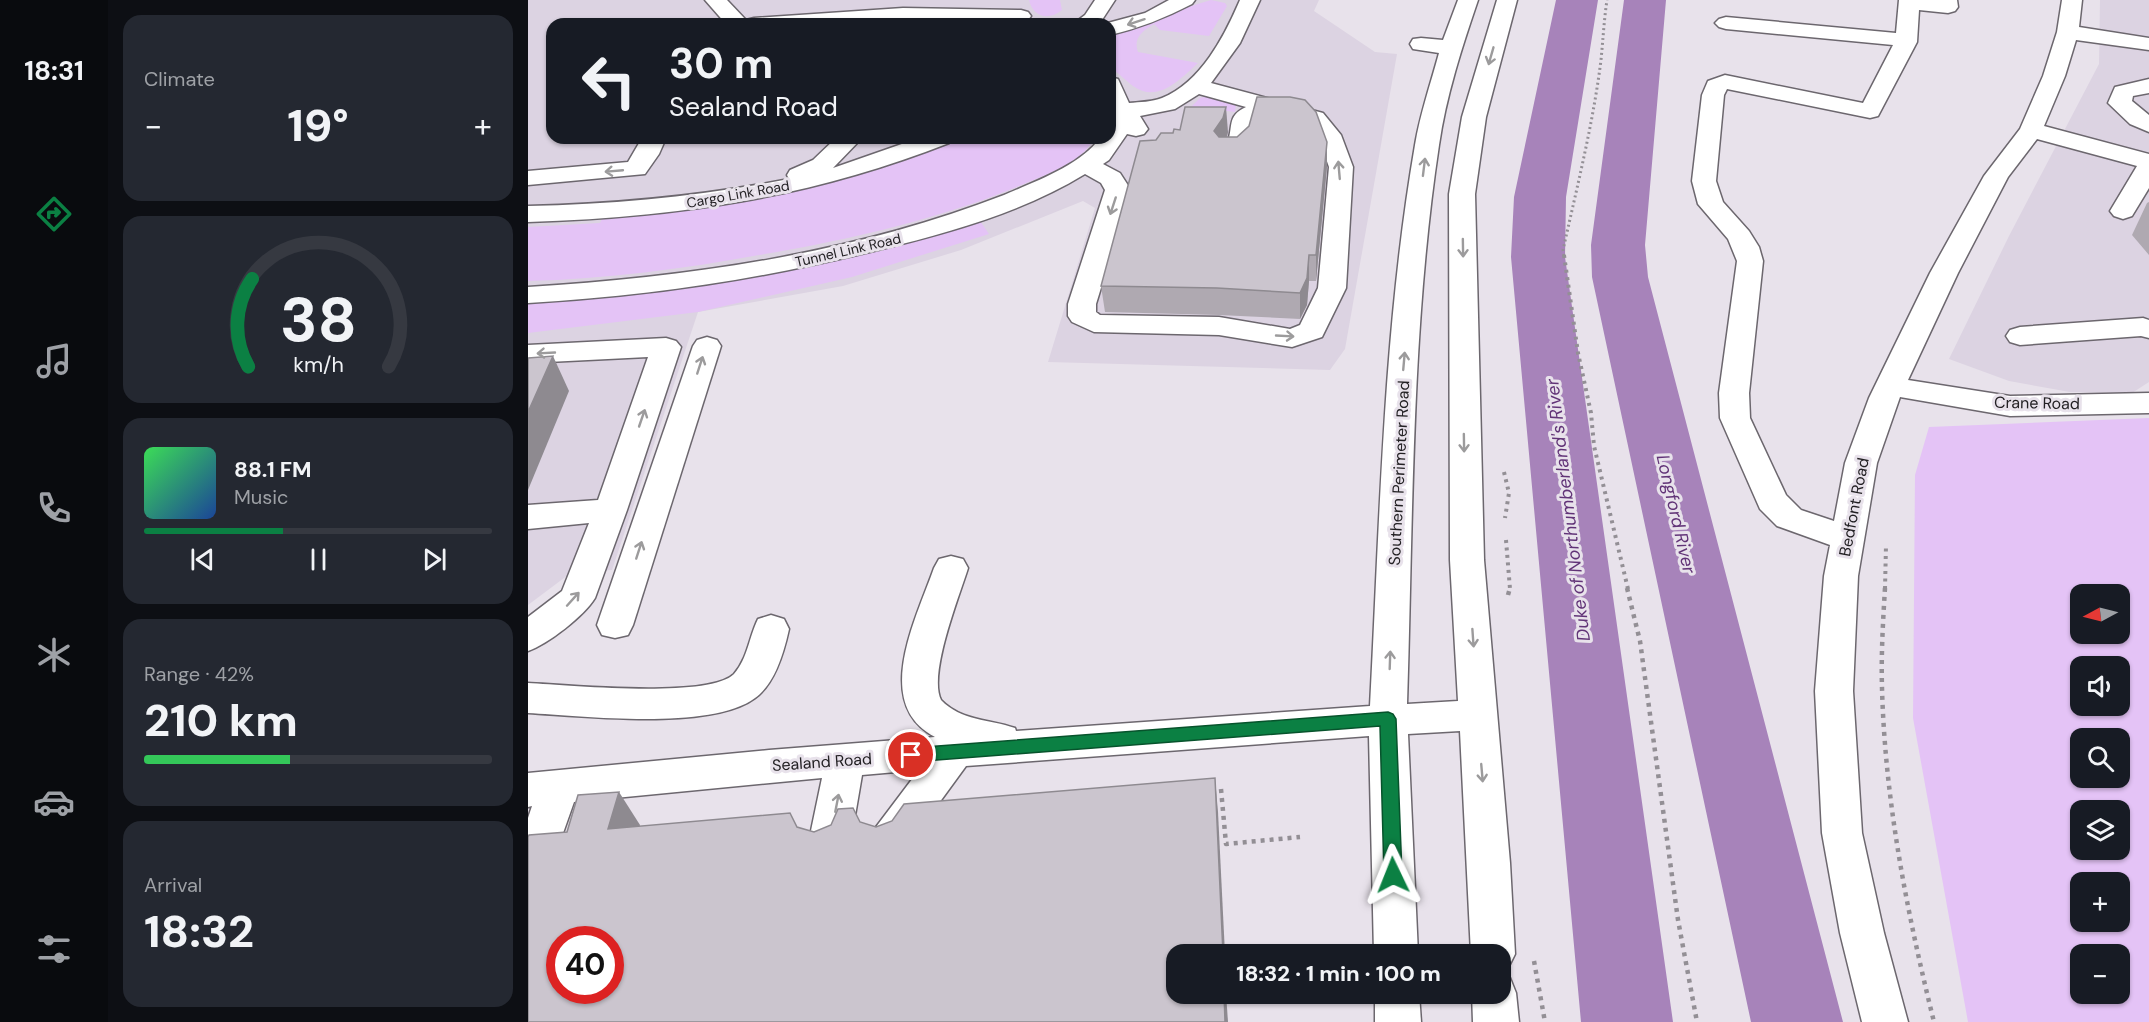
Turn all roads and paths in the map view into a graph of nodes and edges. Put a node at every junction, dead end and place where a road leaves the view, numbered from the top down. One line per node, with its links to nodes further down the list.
1 (715, 0): 16 (street)
2 (817, 0): 17 (street)
3 (1105, 0): 18 (street)
4 (1122, 0): 19 (street)
5 (1185, 0): 14 (street)
6 (1206, 0): 14 (street)
7 (1250, 0): 27 (street)
8 (1468, 0): 26 (street, Southern Perimeter Road)
9 (1507, 0): 66 (street, one-way to 66)
10 (1607, 0): 83 (path)
11 (1947, 0): 13 (street)
12 (2072, 0): 22 (street, Bedfont Road)
13 (1909, 1): 23 (street)
14 (1162, 12): 20 (street, one-way to 20)
15 (1021, 13): 17 (street)
16 (732, 18)
17 (829, 18)
18 (1098, 18)
19 (1102, 18)
20 (1116, 20)
21 (1726, 23): 23 (street)
22 (2068, 32): 25 (street); 33 (street, Bedfont Road)
23 (1906, 40): 60 (street)
24 (1421, 44): 26 (street)
25 (2149, 44)
26 (1450, 48): 67 (street, Southern Perimeter Road, one-way to 26)
27 (1195, 86): 30 (street); 31 (street)
28 (2149, 86): 32 (street)
29 (1116, 92): 30 (street)
30 (1126, 111): 34 (street, Tunnel Link Road); 40 (street)
31 (1258, 111): 41 (street); 43 (street, one-way to 31)
32 (2149, 125)
33 (2031, 130): 42 (street); 55 (street, Bedfont Road)
34 (1116, 139)
35 (651, 144): 46 (street, one-way to 46)
36 (844, 144): 47 (street)
37 (894, 144): 45 (street)
38 (925, 144): 45 (street, Cargo Link Road)
39 (1113, 144): 43 (street, Tunnel Link Road)
40 (1146, 150)
41 (1230, 155)
42 (2149, 162)
43 (1086, 165): 50 (street, Tunnel Link Road)
44 (2149, 167): 48 (street)
45 (825, 177): 47 (street, Cargo Link Road)
46 (528, 178)
47 (755, 192): 49 (street, Cargo Link Road)
48 (2123, 211)
49 (528, 214)
50 (528, 295)
51 (2149, 329): 52 (street)
52 (2020, 336)
53 (706, 346): 62 (street, one-way to 53)
54 (528, 354): 57 (street, one-way to 54)
55 (1891, 386): 56 (street, Crane Road); 60 (street, Bedfont Road)
56 (2149, 403)
57 (610, 510): 58 (street); 64 (street, one-way to 57)
58 (528, 517)
59 (1886, 533): 85 (path)
60 (1847, 538): 84 (street, Bedfont Road)
61 (951, 568): 68 (street)
62 (615, 626)
63 (771, 629): 65 (street)
64 (528, 637)
65 (528, 698)
66 (1476, 715): 67 (street, Sealand Road); 78 (street, one-way to 78)
67 (1388, 719): 68 (street, Sealand Road); 77 (street, Southern Perimeter Road)
68 (1034, 745): 69 (street, Sealand Road)
69 (955, 752): 70 (street, Sealand Road); 74 (street)
70 (845, 760): 71 (street, Sealand Road); 75 (street, one-way to 70)
71 (543, 788): 76 (street)
72 (1221, 789): 73 (path)
73 (1300, 837)
74 (889, 840)
75 (829, 845)
76 (530, 871)
77 (1396, 944)
78 (1493, 944)
79 (1397, 1004): 81 (street)
80 (1495, 1004): 82 (street)
81 (1398, 1022)
82 (1496, 1022)
83 (1697, 1022)
84 (1885, 1022)
85 (1934, 1022)

